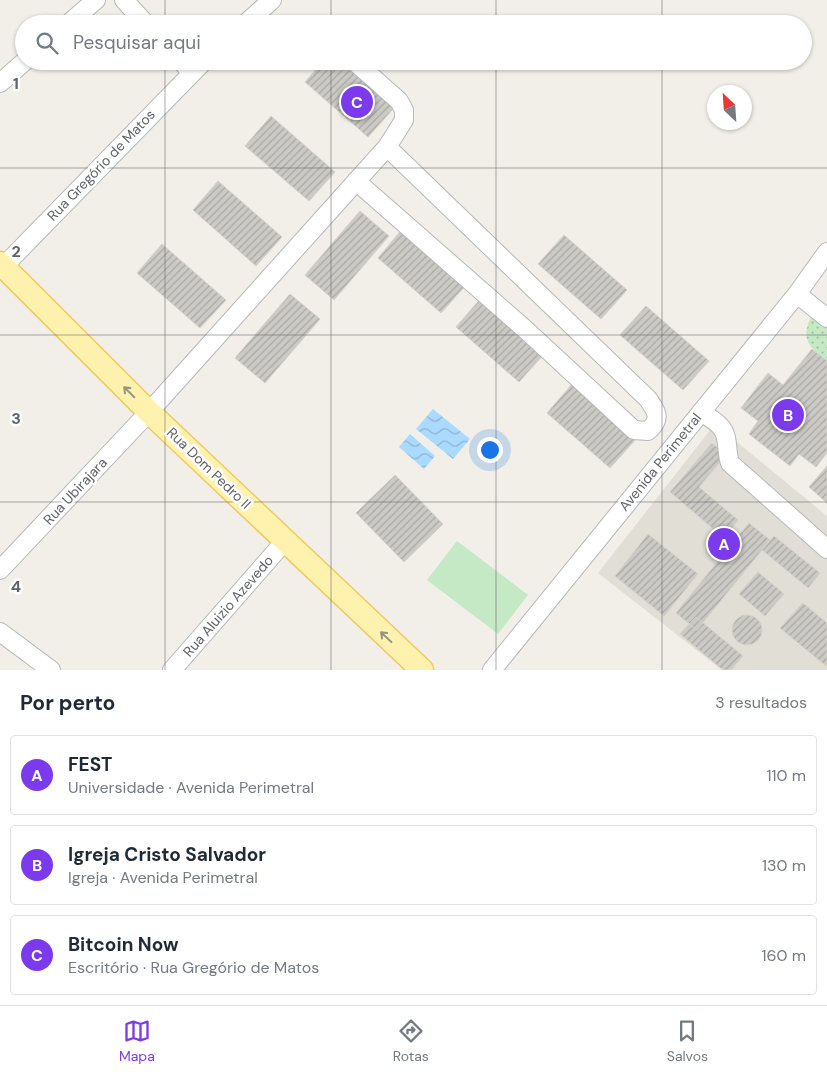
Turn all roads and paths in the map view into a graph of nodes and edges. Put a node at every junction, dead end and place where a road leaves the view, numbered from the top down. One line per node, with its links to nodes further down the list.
1 (96, 0): 4 (street)
2 (124, 0): 5 (street)
3 (272, 0): 6 (street)
4 (78, 15)
5 (138, 15)
6 (256, 15)
7 (15, 70): 10 (street)
8 (187, 70): 14 (street, Rua Gregório de Matos)
9 (364, 70): 11 (street, Rua Ubirajara)
10 (0, 83)
11 (387, 147): 12 (street, Rua Ubirajara); 12 (street)
12 (356, 181): 17 (street, Rua Ubirajara)
13 (827, 252): 15 (street, Avenida Perimetral)
14 (1, 266): 17 (main road, Rua Dom Pedro II, one-way to 14)
15 (797, 294): 16 (street); 18 (street, Avenida Perimetral)
16 (827, 318)
17 (149, 412): 19 (main road, Rua Dom Pedro II); 21 (street, Rua Ubirajara)
18 (701, 412): 20 (street); 26 (street, Avenida Perimetral)
19 (285, 542): 24 (street, Rua Aluizio Azevedo); 25 (main road, Rua Dom Pedro II, one-way to 19)
20 (827, 548)
21 (0, 570)
22 (0, 632): 23 (street)
23 (52, 670)
24 (172, 670)
25 (422, 670)
26 (492, 670)

